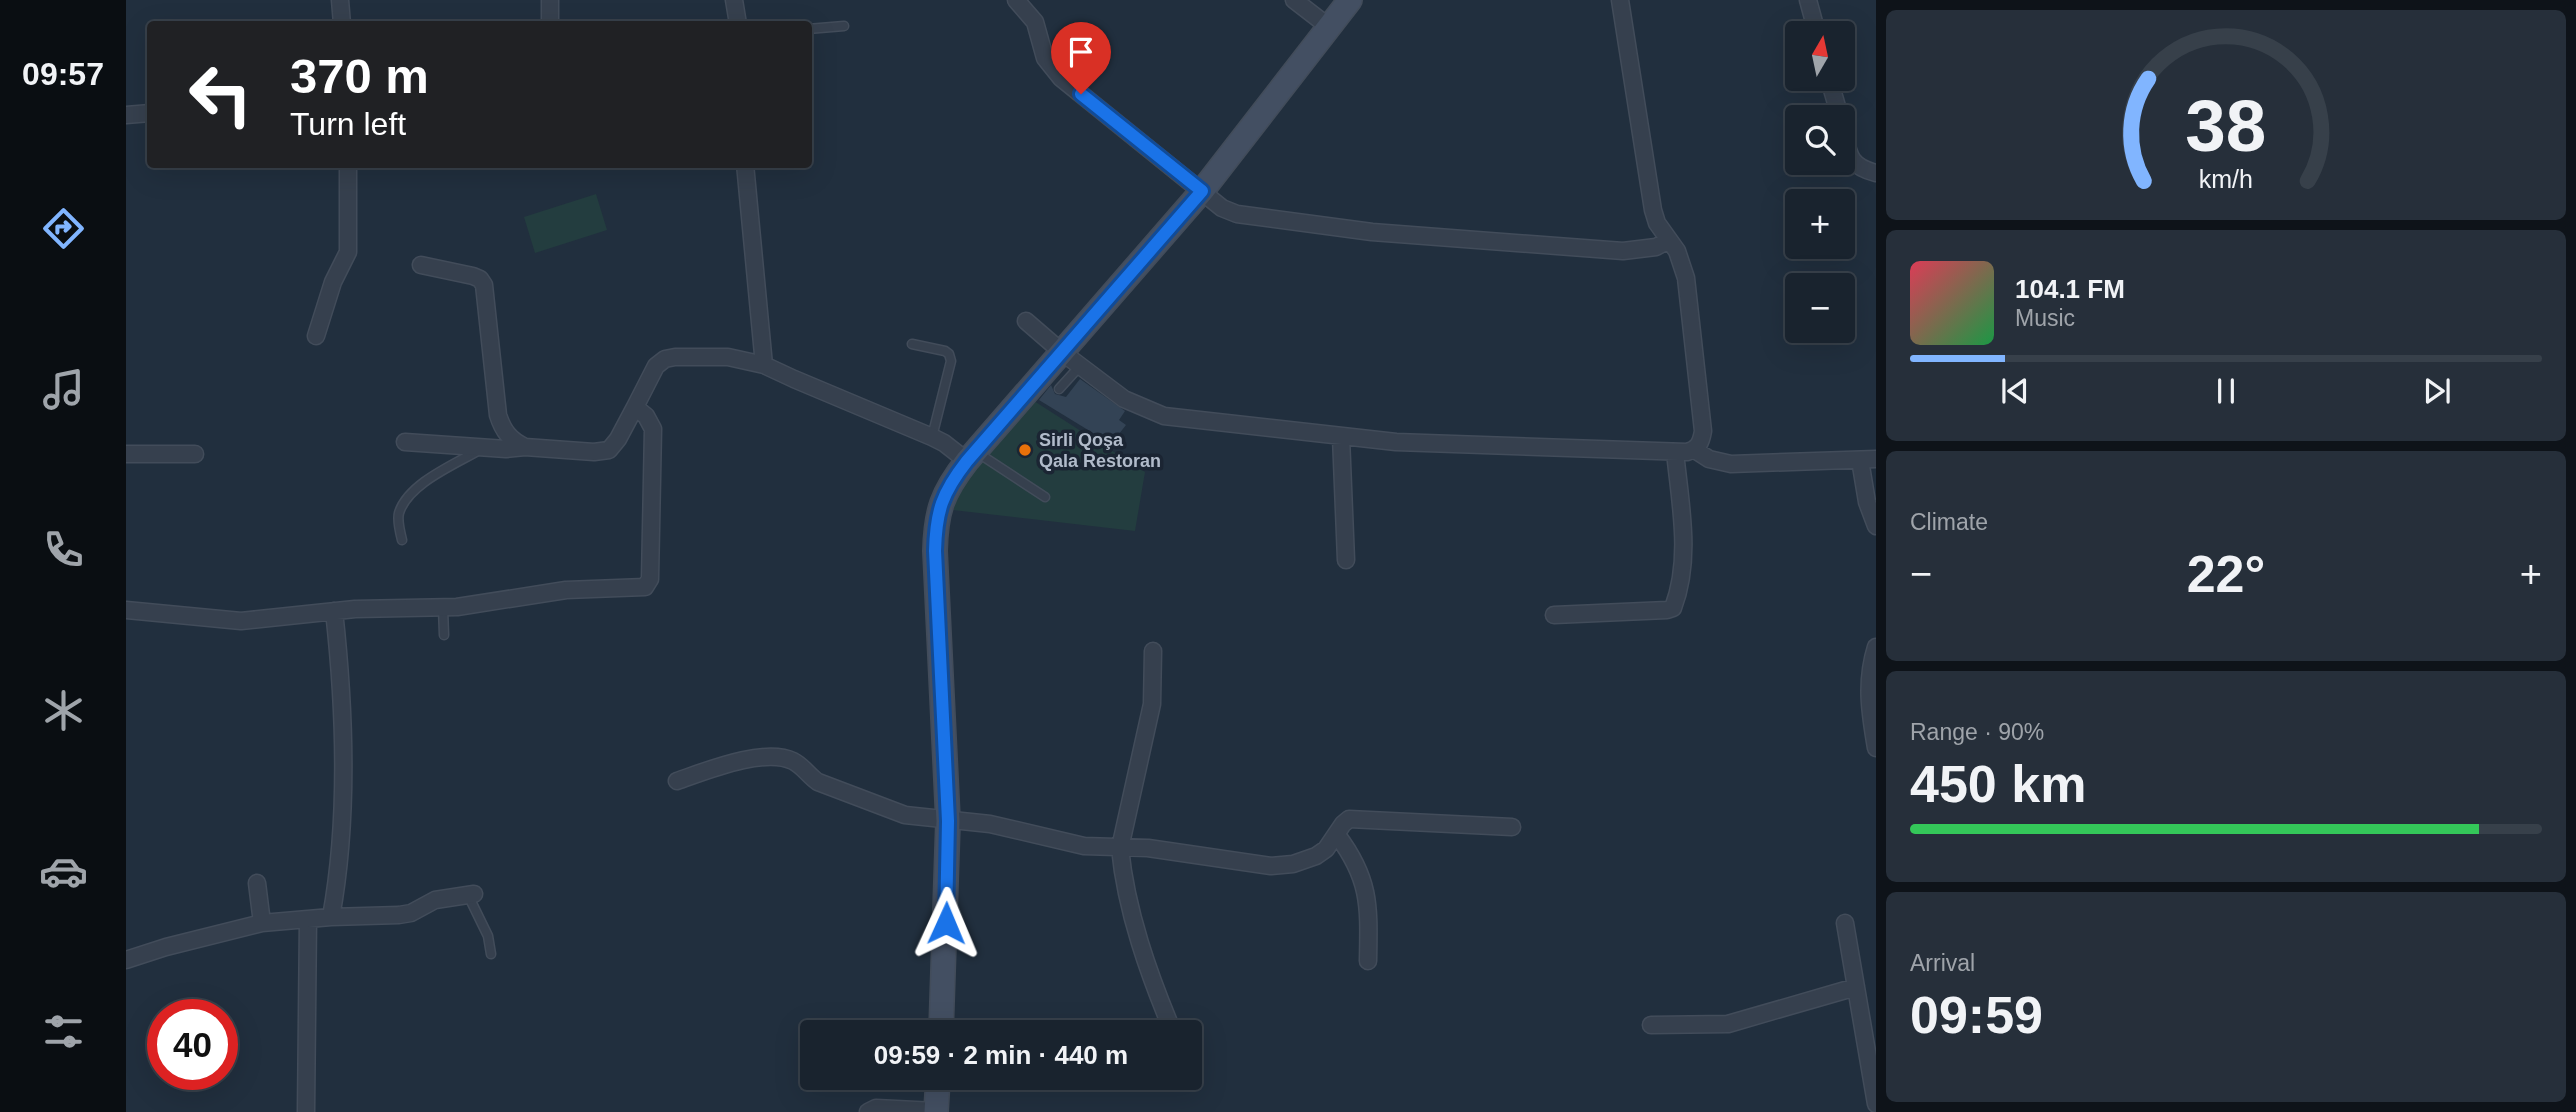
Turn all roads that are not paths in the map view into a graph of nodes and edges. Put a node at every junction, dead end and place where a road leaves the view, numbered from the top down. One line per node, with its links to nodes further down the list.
1 (340, 0): 9 (street)
2 (550, 0): 10 (street)
3 (734, 0): 11 (street)
4 (1016, 0): 22 (street)
5 (1294, 0): 14 (street)
6 (1350, 0): 14 (street)
7 (1620, 0): 23 (street)
8 (1808, 0): 12 (street)
9 (342, 21)
10 (550, 21)
11 (738, 21)
12 (1814, 21)
13 (845, 26): 15 (lane)
14 (1329, 27): 22 (street)
15 (812, 29)
16 (147, 113): 17 (street)
17 (126, 115)
18 (1855, 164): 21 (street)
19 (348, 168): 26 (street)
20 (745, 168): 29 (street)
21 (1876, 173)
22 (1202, 191): 23 (street); 28 (street)
23 (1669, 240): 37 (street)
24 (421, 265): 35 (street)
25 (1026, 321): 28 (street)
26 (316, 336)
27 (912, 344): 32 (lane)
28 (1071, 359): 30 (lane); 33 (street); 41 (street)
29 (764, 365): 31 (street); 32 (street)
30 (1059, 389)
31 (635, 407): 35 (street); 47 (street)
32 (932, 437): 41 (street)
33 (1341, 437): 38 (street); 46 (street)
34 (405, 442): 36 (street)
35 (525, 447): 36 (street)
36 (484, 448): 45 (lane)
37 (1696, 450): 38 (street); 42 (street)
38 (1675, 452): 50 (street)
39 (126, 454): 40 (street)
40 (195, 454)
41 (971, 456): 43 (lane); 56 (street)
42 (1868, 459): 44 (street)
43 (1045, 497)
44 (1875, 522)
45 (401, 540)
46 (1346, 560)
47 (443, 608): 49 (street); 51 (lane)
48 (126, 610): 49 (street)
49 (334, 611): 62 (street)
50 (1554, 615)
51 (444, 635)
52 (1876, 647): 54 (street)
53 (1153, 651): 59 (street)
54 (1876, 748)
55 (677, 781): 56 (street)
56 (948, 821): 59 (street); 70 (street)
57 (1512, 827): 58 (street)
58 (1336, 835): 59 (street); 68 (street)
59 (1121, 848): 71 (street)
60 (257, 883): 64 (street)
61 (470, 895): 62 (street); 66 (lane)
62 (331, 917): 63 (street)
63 (308, 919): 64 (street); 75 (street)
64 (262, 923): 67 (street)
65 (1845, 923): 69 (street)
66 (491, 954)
67 (126, 960)
68 (1368, 961)
69 (1856, 987): 72 (street); 74 (street)
70 (941, 1020)
71 (1168, 1020)
72 (1651, 1025)
73 (937, 1090): 77 (street)
74 (1876, 1104)
75 (306, 1112)
76 (868, 1112): 77 (street)
77 (936, 1112)

